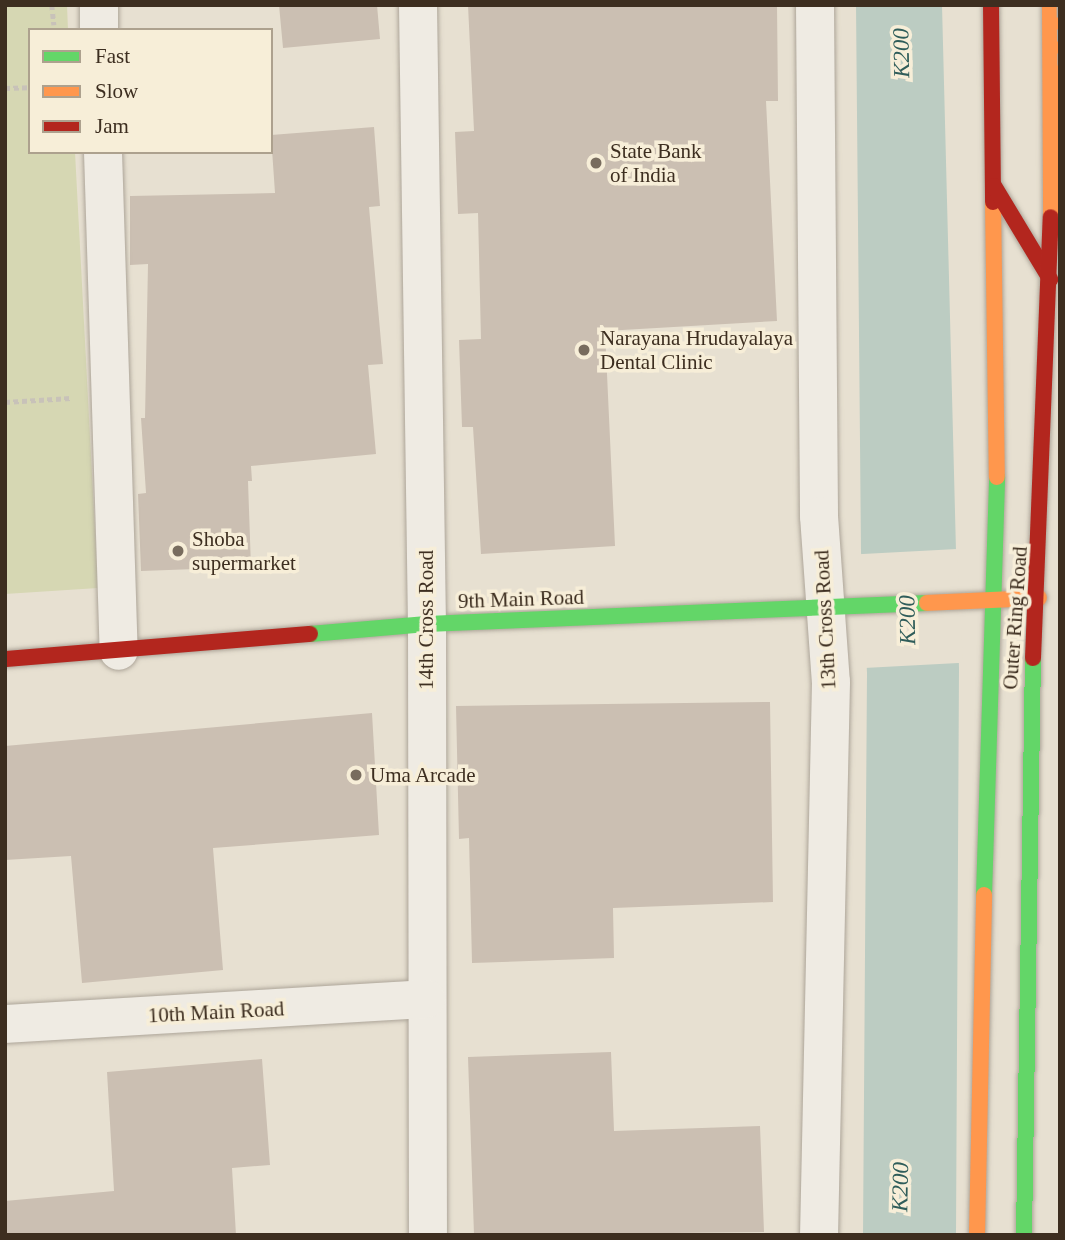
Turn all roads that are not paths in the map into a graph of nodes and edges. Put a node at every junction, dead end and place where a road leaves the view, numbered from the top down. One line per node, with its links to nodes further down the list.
1 (99, 5): 6 (street)
2 (418, 5): 13 (street, 14th Cross Road)
3 (815, 5): 12 (street, 13th Cross Road)
4 (991, 5): 8 (main road)
5 (1050, 5): 9 (main road, Outer Ring Road)
6 (99, 28)
7 (103, 154): 14 (street)
8 (994, 186): 9 (main road); 11 (main road)
9 (1051, 281): 10 (main road, Outer Ring Road)
10 (1039, 598): 11 (main road, 9th Main Road); 21 (main road, Outer Ring Road)
11 (990, 601): 12 (main road, 9th Main Road); 20 (main road)
12 (838, 609): 13 (main road, 9th Main Road); 19 (street, 13th Cross Road)
13 (427, 624): 14 (main road, 9th Main Road); 16 (street, 14th Cross Road)
14 (119, 651): 15 (main road, 9th Main Road)
15 (5, 659)
16 (426, 999): 17 (street, 10th Main Road); 18 (street, 14th Cross Road)
17 (5, 1024)
18 (428, 1235)
19 (819, 1235)
20 (976, 1235)
21 (1024, 1235)

